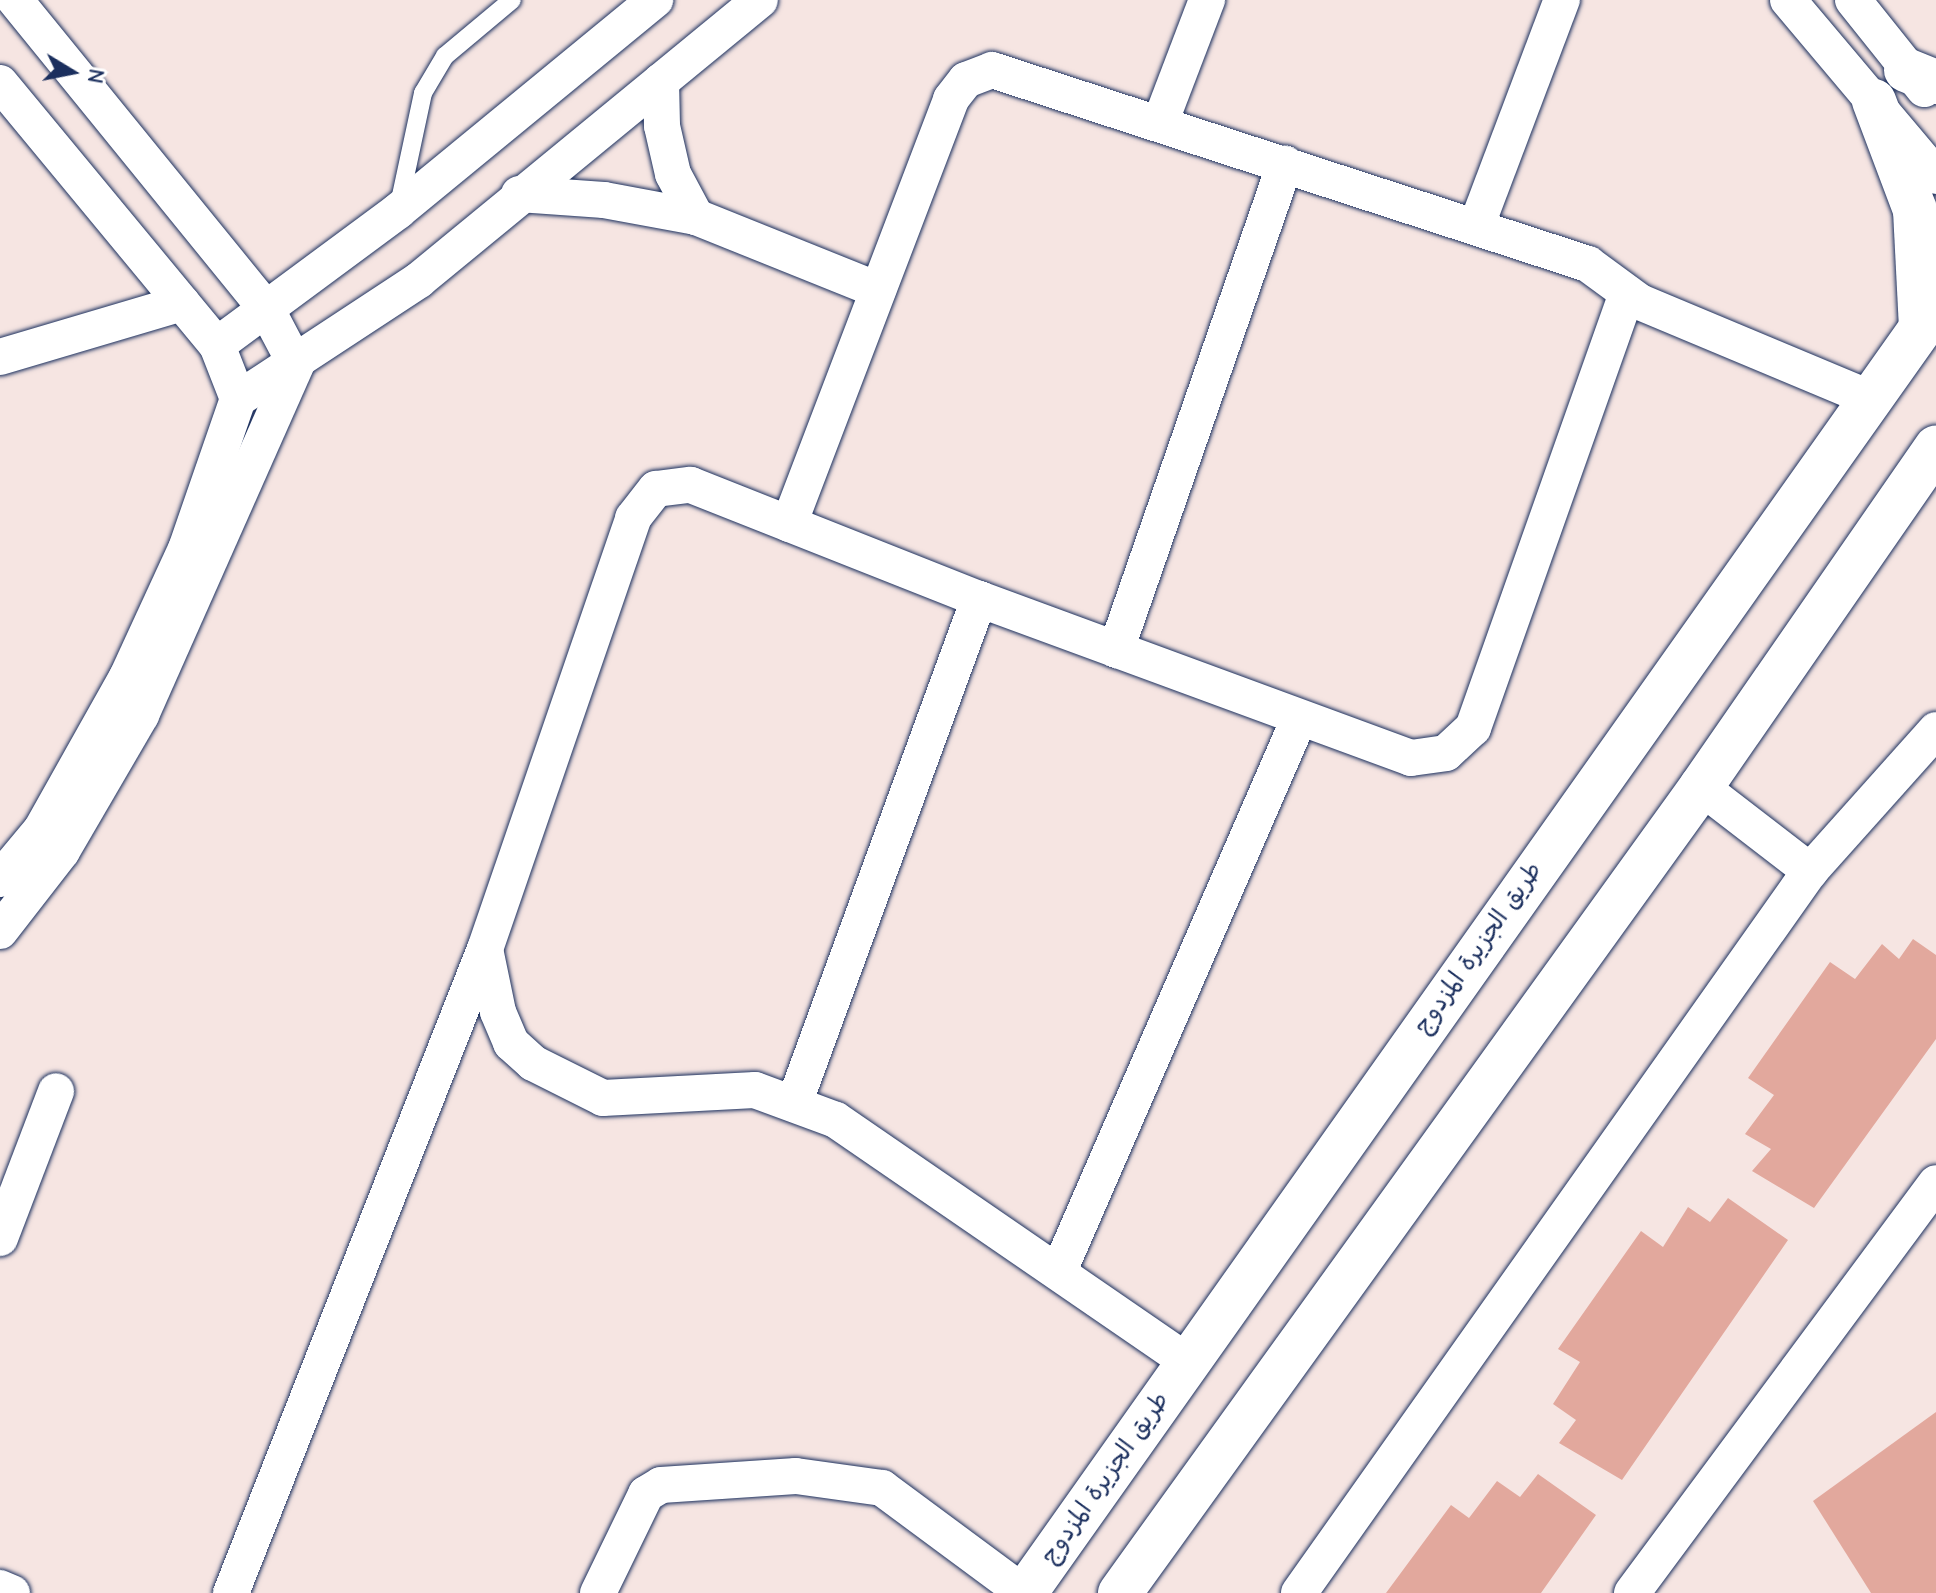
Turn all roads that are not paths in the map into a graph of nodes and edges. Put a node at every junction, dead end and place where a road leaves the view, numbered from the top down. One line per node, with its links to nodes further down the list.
1 (15, 0): 24 (street)
2 (512, 0): 18 (lane)
3 (655, 0): 18 (street)
4 (760, 0): 10 (street)
5 (1207, 0): 14 (street)
6 (1562, 0): 20 (street)
7 (1788, 0): 12 (street)
8 (1853, 0): 9 (street)
9 (1921, 76): 13 (street)
10 (661, 81): 17 (street); 19 (street)
11 (0, 83): 23 (street)
12 (1874, 101): 16 (street); 25 (main road)
13 (1936, 102)
14 (1160, 123): 15 (street); 21 (street)
15 (1285, 164): 20 (street); 34 (street)
16 (1936, 176)
17 (519, 194): 19 (street); 28 (street)
18 (398, 211): 24 (street)
19 (696, 217): 21 (street)
20 (1476, 227): 22 (street)
21 (878, 290): 32 (street)
22 (1627, 293): 29 (street); 35 (street)
23 (182, 303): 26 (street); 27 (street)
24 (267, 310): 26 (street); 28 (street)
25 (1928, 318): 29 (main road, طريق الجزيرة المزدوج)
26 (217, 345): 30 (street)
27 (0, 357)
28 (296, 365): 30 (street); 40 (street)
29 (1870, 398): 47 (main road, طريق الجزيرة المزدوج)
30 (238, 399): 39 (street)
31 (1936, 447): 37 (main road)
32 (789, 524): 33 (street); 41 (street)
33 (979, 599): 34 (street); 43 (street)
34 (1116, 650): 35 (street)
35 (1299, 719): 46 (street)
36 (1936, 730): 38 (street)
37 (1701, 787): 38 (street); 53 (main road)
38 (1810, 871): 54 (street)
39 (0, 879)
40 (0, 931)
41 (485, 949): 43 (street); 50 (street)
42 (56, 1091): 45 (street)
43 (794, 1104): 46 (street)
44 (1936, 1183): 55 (street)
45 (0, 1238)
46 (1059, 1271): 47 (street)
47 (1187, 1361): 52 (main road, طريق الجزيرة المزدوج)
48 (0, 1589): 49 (street)
49 (12, 1593)
50 (231, 1593)
51 (598, 1593): 52 (street)
52 (1025, 1593)
53 (1120, 1593)
54 (1299, 1593)
55 (1632, 1593)

